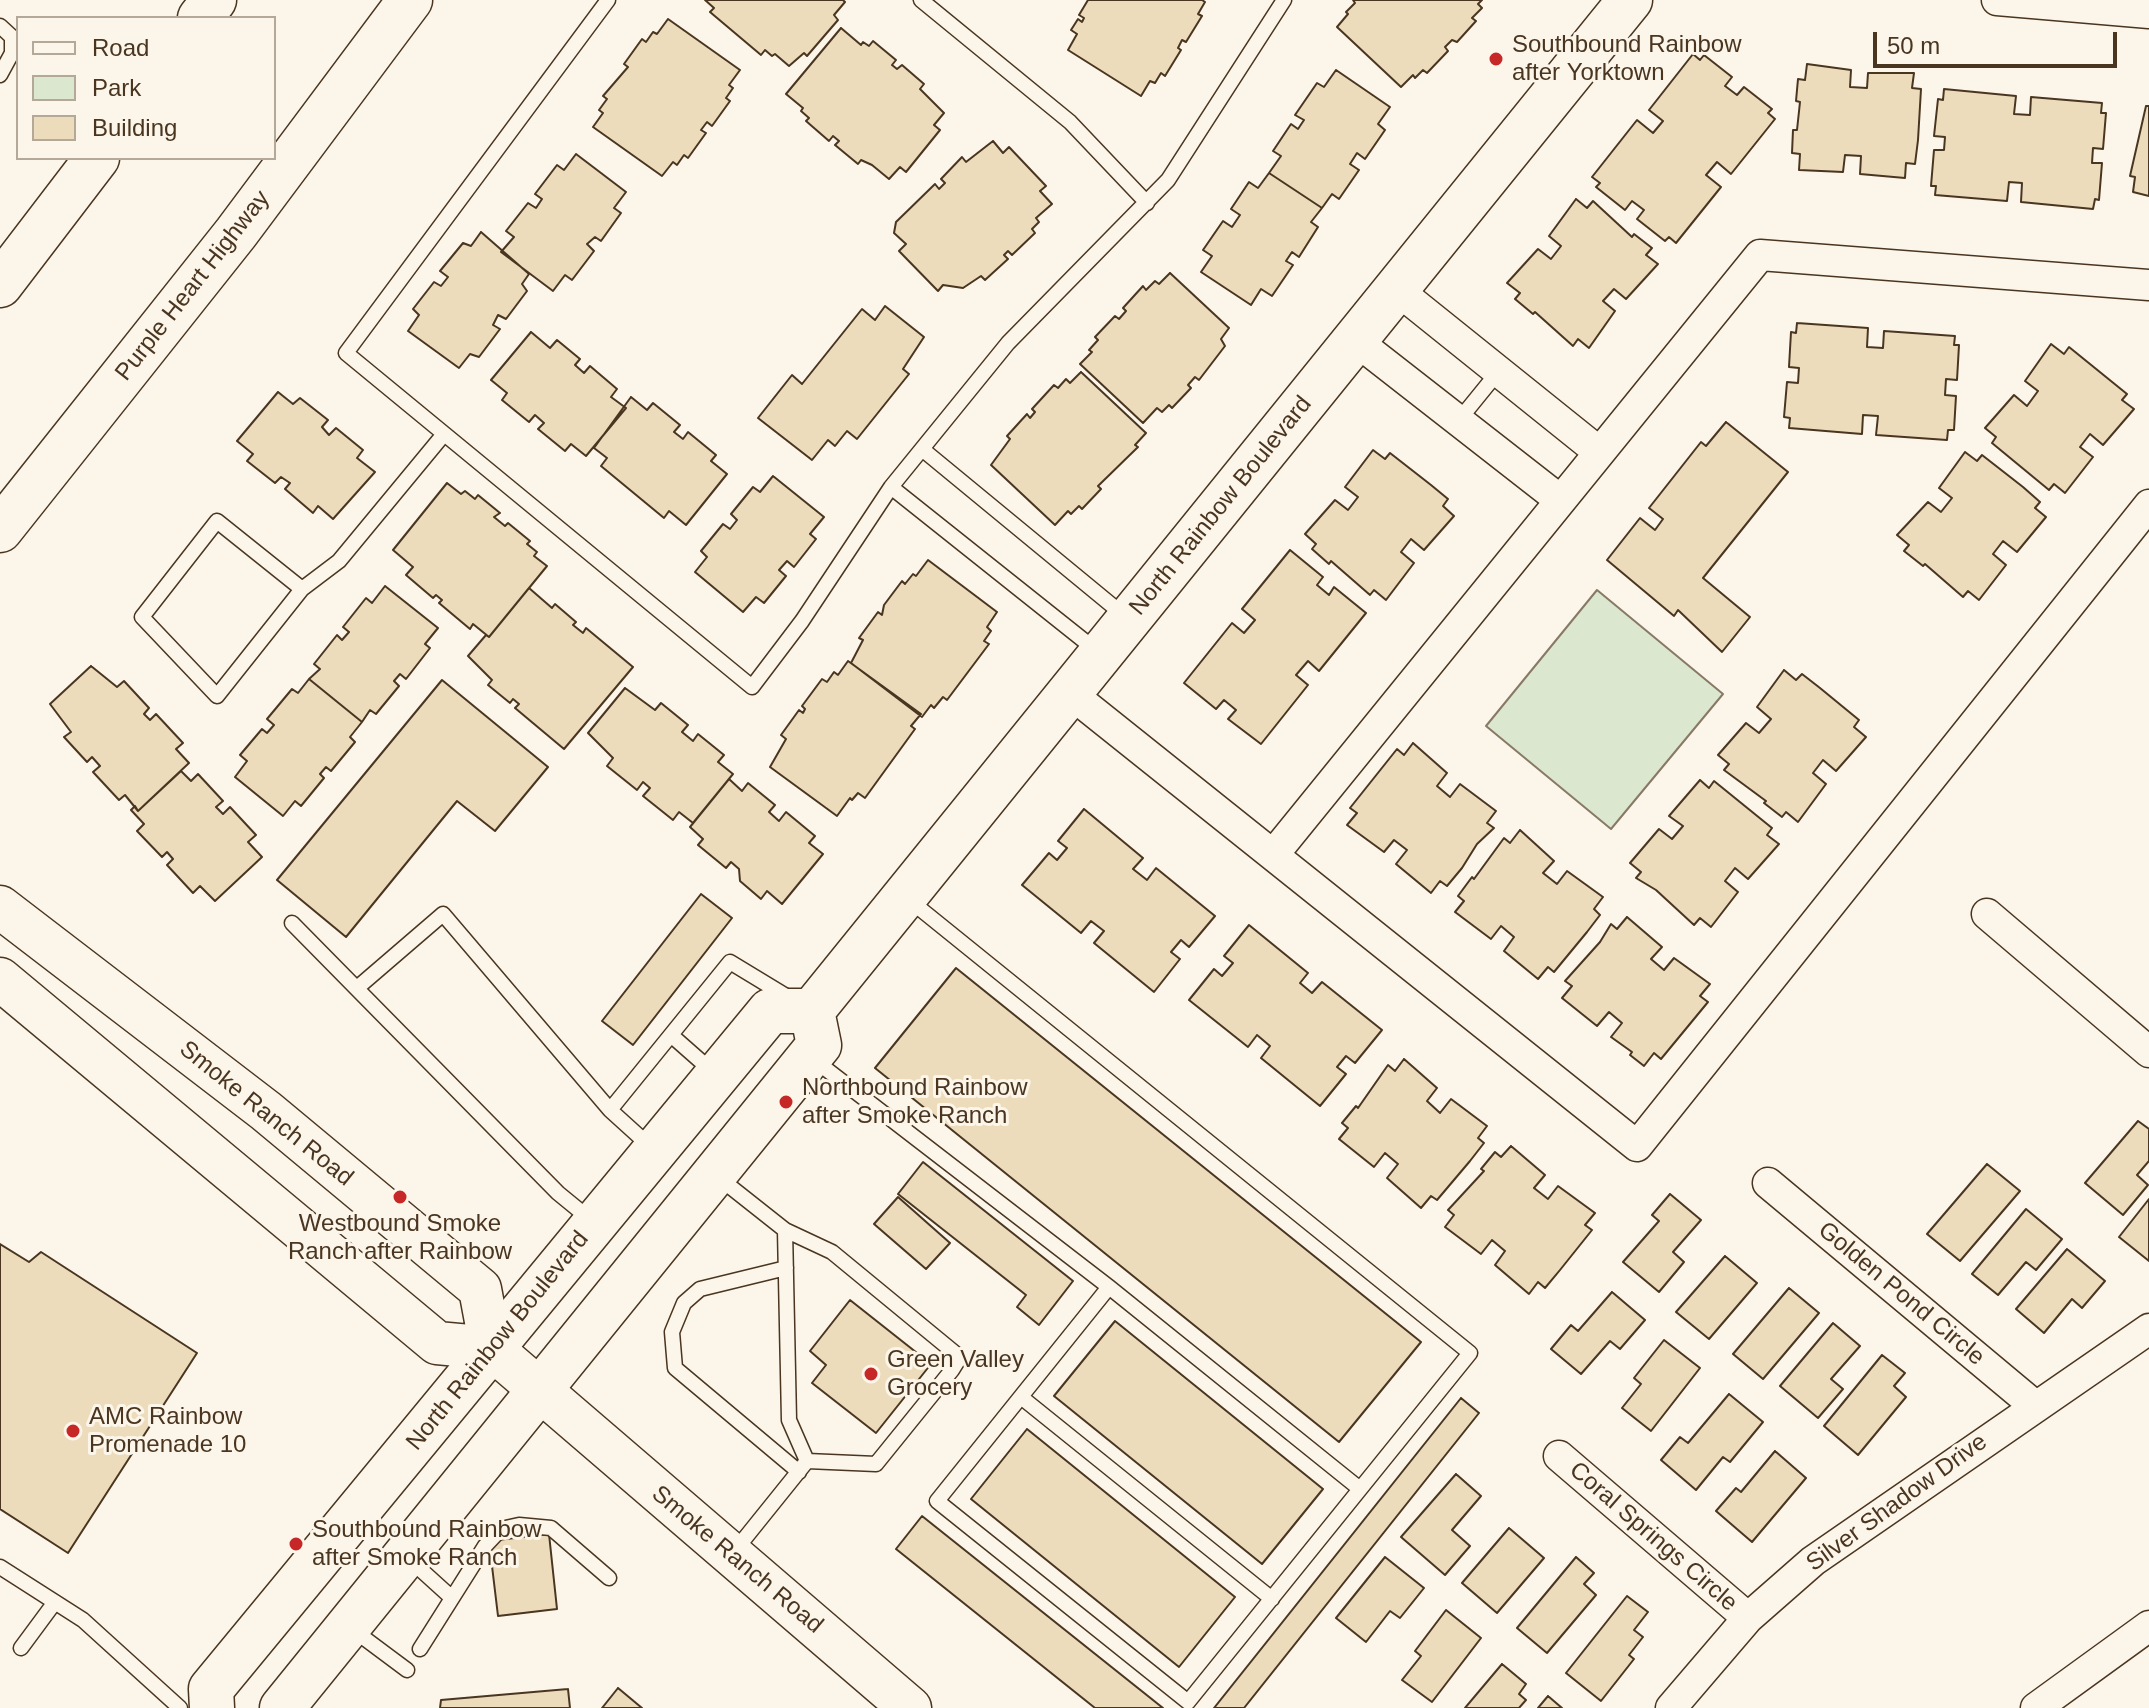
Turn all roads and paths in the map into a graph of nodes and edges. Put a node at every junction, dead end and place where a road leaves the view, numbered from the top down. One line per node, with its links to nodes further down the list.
1 (214, 0): 9 (main road)
2 (410, 0): 26 (main road, Purple Heart Highway)
3 (608, 0): 20 (lane)
4 (921, 0): 13 (lane)
5 (1284, 0): 13 (lane)
6 (1630, 0): 16 (main road, North Rainbow Boulevard)
7 (1997, 0): 8 (street)
8 (2149, 13)
9 (202, 16)
10 (0, 26): 11 (lane)
11 (0, 75)
12 (95, 160): 14 (main road)
13 (1147, 203): 21 (lane)
14 (0, 285)
15 (2149, 285): 22 (street)
16 (1396, 289): 17 (main road, North Rainbow Boulevard); 18 (street)
17 (1355, 340): 19 (street); 28 (main road, North Rainbow Boulevard)
18 (1498, 372): 19 (lane); 22 (street)
19 (1459, 420): 24 (street)
20 (444, 434): 23 (lane); 27 (lane)
21 (922, 449): 23 (lane); 28 (lane)
22 (1599, 452): 24 (street)
23 (891, 487): 29 (lane)
24 (1560, 500): 31 (street)
25 (2149, 505): 31 (street)
26 (0, 530)
27 (302, 589): 27 (lane)
28 (1129, 620): 29 (main road, North Rainbow Boulevard)
29 (1101, 654): 30 (main road, North Rainbow Boulevard)
30 (1070, 693): 31 (street); 32 (main road, North Rainbow Boulevard)
31 (1273, 855)
32 (905, 896): 38 (main road, North Rainbow Boulevard); 58 (lane)
33 (0, 907): 52 (main road, Smoke Ranch Road)
34 (1987, 914): 40 (street)
35 (292, 923): 37 (lane)
36 (0, 979): 52 (main road)
37 (357, 988): 43 (lane); 47 (lane)
38 (812, 1011): 39 (lane); 41 (main road); 42 (main road, North Rainbow Boulevard)
39 (671, 1035): 42 (lane); 43 (lane)
40 (2149, 1052)
41 (809, 1057): 45 (main road); 50 (lane)
42 (717, 1075): 44 (main road, North Rainbow Boulevard)
43 (610, 1110): 44 (lane)
44 (655, 1150): 47 (main road, North Rainbow Boulevard)
45 (714, 1174): 48 (lane); 53 (main road)
46 (1768, 1183): 55 (street, Golden Pond Circle)
47 (595, 1223): 52 (main road, North Rainbow Boulevard)
48 (785, 1230): 49 (lane); 57 (lane)
49 (786, 1268): 57 (lane); 57 (lane)
50 (1109, 1287): 54 (lane); 58 (lane)
51 (2149, 1329): 55 (street, Silver Shadow Drive)
52 (491, 1348): 53 (main road, Smoke Ranch Road); 74 (main road, North Rainbow Boulevard)
53 (541, 1389): 59 (main road); 60 (main road, Smoke Ranch Road)
54 (1021, 1397): 64 (lane); 64 (lane)
55 (2035, 1406): 66 (street, Silver Shadow Drive)
56 (1559, 1456): 66 (street, Coral Springs Circle)
57 (803, 1466): 60 (lane)
58 (1360, 1489): 64 (lane)
59 (406, 1556): 63 (lane); 68 (main road)
60 (731, 1556): 75 (main road, Smoke Ranch Road)
61 (0, 1567): 65 (lane)
62 (609, 1578): 63 (lane)
63 (452, 1598): 70 (lane)
64 (1272, 1599)
65 (55, 1602): 69 (lane); 73 (lane)
66 (1748, 1618): 76 (street, Silver Shadow Drive)
67 (2149, 1626): 77 (street)
68 (348, 1627): 71 (lane); 72 (main road)
69 (21, 1648)
70 (420, 1649)
71 (407, 1670)
72 (294, 1704)
73 (180, 1708)
74 (212, 1708)
75 (910, 1708)
76 (1671, 1708)
77 (2036, 1708)

